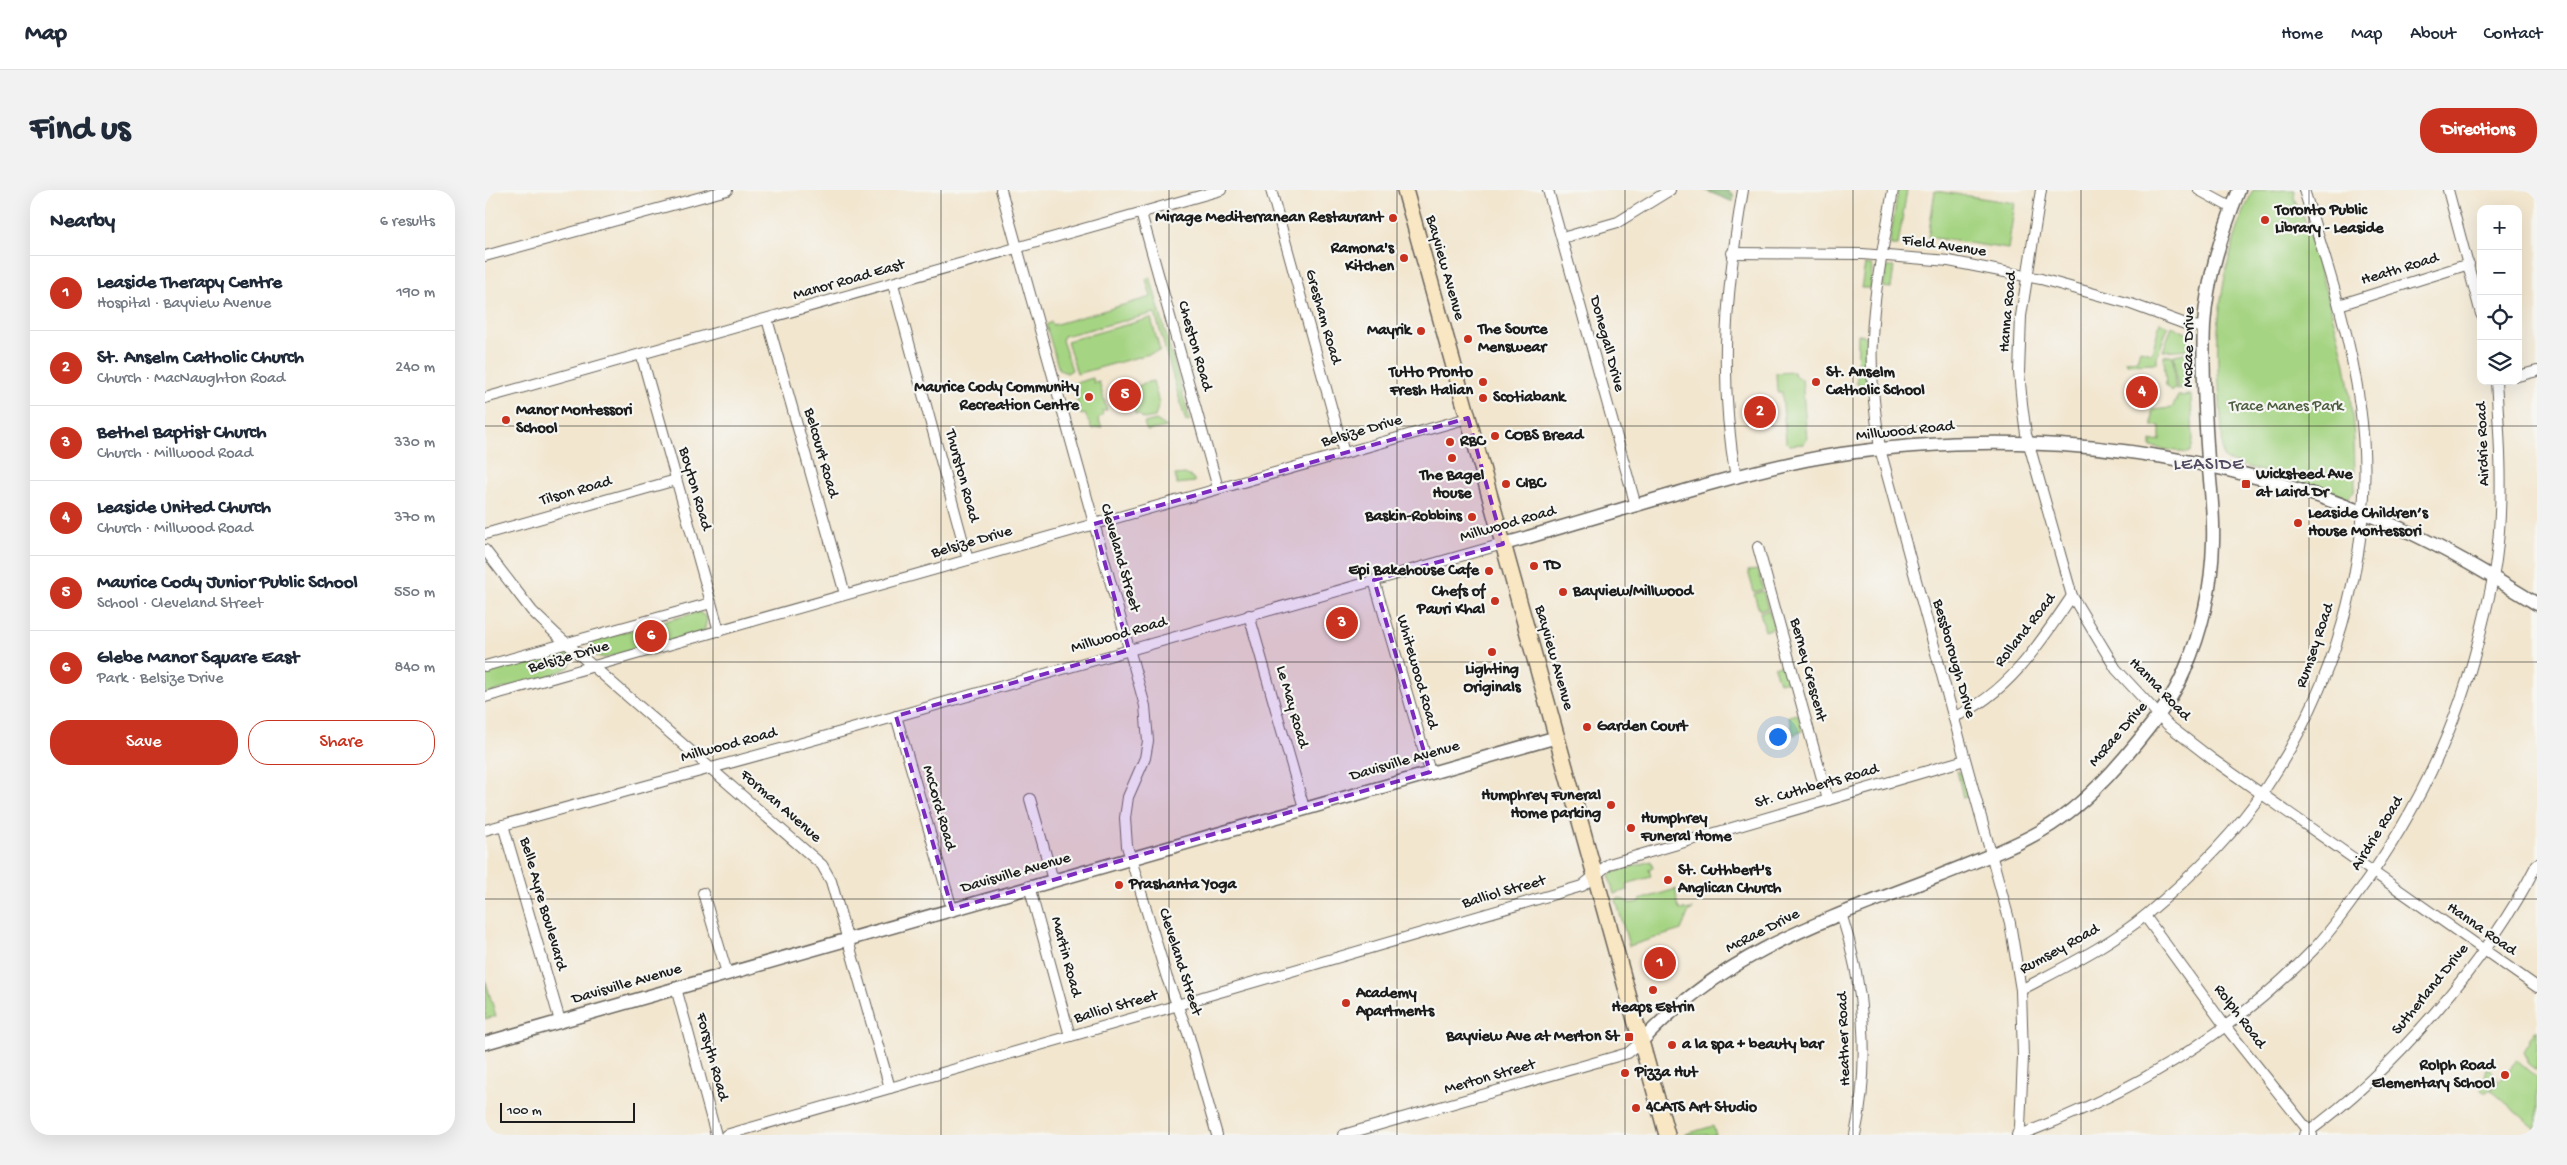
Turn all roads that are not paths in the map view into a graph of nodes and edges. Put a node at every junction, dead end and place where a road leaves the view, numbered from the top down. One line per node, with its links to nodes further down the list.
1 (727, 190): 21 (street)
2 (1001, 190): 18 (street, Cleveland Street)
3 (1221, 190): 16 (street, Manor Road East)
4 (1271, 190): 37 (street, Gresham Road)
5 (1405, 190): 34 (main road, Bayview Avenue)
6 (1548, 190): 17 (street, Donegall Drive)
7 (1670, 190): 17 (street)
8 (1743, 190): 19 (street)
9 (1893, 190): 20 (street, Bessborough Drive)
10 (2041, 190): 23 (street, Hanna Road)
11 (2199, 190): 15 (street)
12 (2239, 190): 15 (street, McRae Drive)
13 (2304, 190): 26 (street, Rumsey Road)
14 (2448, 190): 22 (street)
15 (2232, 208): 28 (street, McRae Drive)
16 (1141, 213): 18 (street, Manor Road East); 41 (street, Cheston Road)
17 (1562, 238): 42 (street, Donegall Drive)
18 (1017, 248): 24 (street, Manor Road East); 44 (street, Cleveland Street)
19 (1732, 254): 20 (street, Field Avenue); 39 (street)
20 (1881, 255): 23 (street, Field Avenue); 36 (street, Bessborough Drive)
21 (485, 256)
22 (2469, 264): 25 (street); 26 (street, Heath Road)
23 (2027, 276): 28 (street, Field Avenue); 35 (street, Hanna Road)
24 (893, 284): 27 (street, Manor Road East); 49 (street, Thurston Road)
25 (2477, 297)
26 (2339, 305): 43 (street, Rumsey Road)
27 (767, 319): 29 (street, Manor Road East); 52 (street, Belcourt Road)
28 (2204, 327): 38 (street, McRae Drive)
29 (641, 354): 33 (street, Manor Road East); 40 (street, Boyton Road)
30 (2537, 371): 31 (street)
31 (2522, 375)
32 (2497, 385): 50 (street, Airdrie Road)
33 (485, 398)
34 (1468, 418): 37 (street, Belsize Drive); 46 (main road, Bayview Avenue)
35 (2029, 443): 36 (street, Millwood Road); 38 (street, Millwood Road); 53 (street, Hanna Road)
36 (1881, 449): 39 (street, Millwood Road); 65 (street, Bessborough Drive)
37 (1344, 453): 41 (street, Belsize Drive)
38 (2209, 465): 43 (street, Millwood Road); 64 (street, McRae Drive)
39 (1736, 478): 42 (street, Millwood Road)
40 (676, 480): 45 (street, Tilson Road); 54 (street, Boyton Road)
41 (1218, 488): 44 (street, Belsize Drive)
42 (1635, 506): 46 (street, Millwood Road)
43 (2363, 513): 50 (street, Millwood Road); 70 (street, Rumsey Road)
44 (1094, 524): 49 (street, Belsize Drive); 59 (street, Cleveland Street)
45 (485, 534)
46 (1503, 544): 51 (street, Millwood Road); 66 (main road, Bayview Avenue)
47 (1758, 547): 72 (street, Berney Crescent)
48 (485, 550): 58 (street, Forman Avenue)
49 (968, 560): 52 (street, Belsize Drive)
50 (2493, 577): 55 (street, Millwood Road); 79 (street, Airdrie Road)
51 (1374, 580): 56 (street, Millwood Road); 69 (street, Whitewood Road)
52 (845, 594): 57 (street, Belsize Drive)
53 (2072, 596): 64 (street, Hanna Road); 65 (street, Rolland Road)
54 (711, 603): 57 (street, Boyton Road); 58 (street, Belsize Drive)
55 (2537, 604)
56 (1249, 615): 59 (street, Millwood Road); 73 (street, Le May Road)
57 (719, 631): 61 (street, Belsize Drive)
58 (568, 643): 60 (street, Belsize Drive); 61 (street, Forman Avenue)
59 (1129, 650): 63 (street, Millwood Road); 77 (street, Cleveland Street)
60 (485, 666)
61 (595, 666): 62 (street, Belsize Drive); 68 (street, Forman Avenue)
62 (485, 697)
63 (897, 716): 68 (street, Millwood Road); 84 (street, McCord Road)
64 (2159, 716): 70 (street, Hanna Road); 76 (street, McRae Drive)
65 (1954, 717): 67 (street, Bessborough Drive)
66 (1557, 737): 69 (street, Davisville Avenue); 80 (main road, Bayview Avenue)
67 (1965, 760): 72 (street, St. Cuthberts Road); 76 (street, Bessborough Drive)
68 (712, 767): 74 (street, Millwood Road); 87 (street, Forman Avenue)
69 (1430, 772): 73 (street, Davisville Avenue)
70 (2262, 793): 79 (street, Hanna Road); 86 (street, Rumsey Road)
71 (1030, 799): 81 (street)
72 (1828, 800): 80 (street, St. Cuthberts Road)
73 (1304, 808): 77 (street, Davisville Avenue)
74 (503, 825): 75 (street, Millwood Road); 94 (street, Belle Ayre Boulevard)
75 (485, 830)
76 (1992, 856): 85 (street, McRae Drive); 92 (street, Bessborough Drive)
77 (1130, 859): 81 (street, Davisville Avenue); 93 (street, Cleveland Street)
78 (2537, 864): 88 (street, Sutherland Drive)
79 (2374, 872): 88 (street, Hanna Road); 95 (street, Airdrie Road)
80 (1595, 875): 93 (street, Balliol Street); 98 (main road, Bayview Avenue)
81 (1053, 880): 82 (street, Davisville Avenue)
82 (1029, 886): 84 (street, Davisville Avenue); 96 (street, Martin Road)
83 (703, 893): 89 (street)
84 (952, 908): 87 (street, Davisville Avenue)
85 (1841, 913): 98 (street, McRae Drive); 106 (street, Heather Road)
86 (2145, 916): 92 (street, Rumsey Road); 95 (street, Rolph Road)
87 (847, 938): 89 (street, Davisville Avenue); 99 (street, Forman Avenue)
88 (2483, 950): 91 (street, Hanna Road); 100 (street, Sutherland Drive)
89 (727, 973): 90 (street, Davisville Avenue)
90 (676, 988): 94 (street, Davisville Avenue); 101 (street, Forsyth Road)
91 (2537, 988)
92 (2021, 990): 107 (street, Bessborough Drive)
93 (1177, 1006): 96 (street, Balliol Street); 103 (street, Cleveland Street)
94 (561, 1021): 97 (street, Davisville Avenue)
95 (2225, 1026): 100 (street, Rolph Road); 107 (street, Airdrie Road)
96 (1069, 1036): 99 (street, Balliol Street)
97 (485, 1042)
98 (1641, 1042): 104 (street, Merton Street); 105 (main road, Bayview Avenue)
99 (890, 1088): 102 (street, Balliol Street)
100 (2308, 1134)
101 (716, 1135)
102 (726, 1135)
103 (1217, 1135)
104 (1343, 1135)
105 (1667, 1135)
106 (1855, 1135)
107 (2019, 1135)

